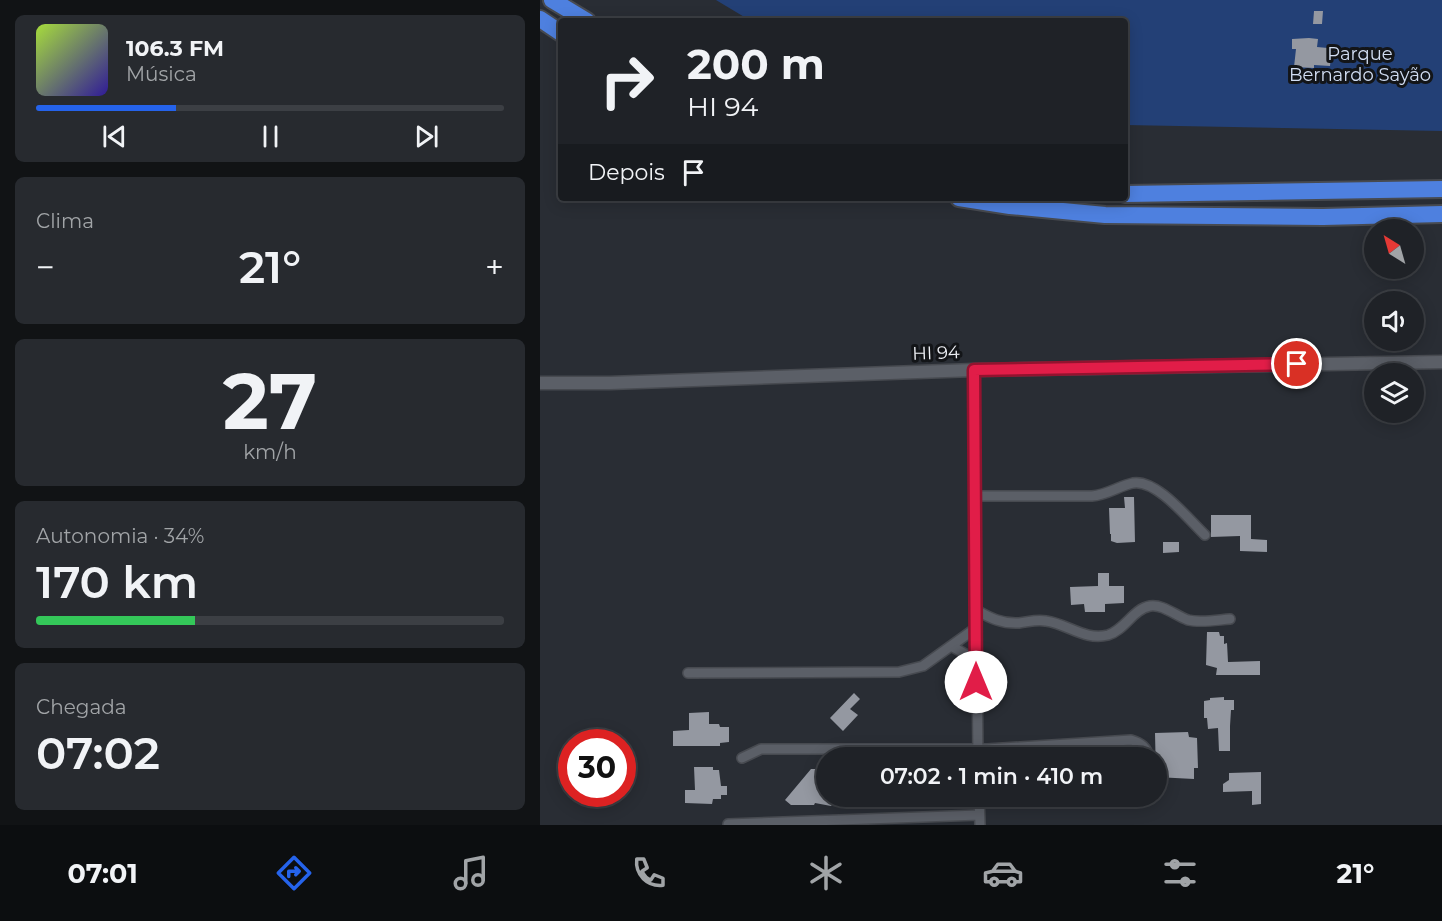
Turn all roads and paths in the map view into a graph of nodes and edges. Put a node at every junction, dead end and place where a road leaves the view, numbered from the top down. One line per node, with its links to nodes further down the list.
1 (552, 0): 2 (highway)
2 (582, 18)
3 (540, 19): 4 (highway)
4 (558, 31)
5 (1442, 189): 6 (highway)
6 (1128, 194)
7 (978, 201): 8 (highway)
8 (1442, 213)
9 (1442, 362): 10 (street, HI 94)
10 (974, 370): 11 (street, HI 94); 12 (street)
11 (540, 383)
12 (975, 496): 13 (street); 14 (street)
13 (1205, 535)
14 (976, 610): 15 (street); 16 (street)
15 (1230, 620)
16 (976, 628): 17 (street); 18 (street)
17 (951, 645): 18 (street); 19 (street)
18 (976, 660): 20 (street)
19 (688, 673)
20 (978, 747)
21 (1049, 747): 22 (street)
22 (1146, 747)
23 (816, 750): 24 (street)
24 (742, 758)
25 (979, 820): 26 (street)
26 (728, 824)

